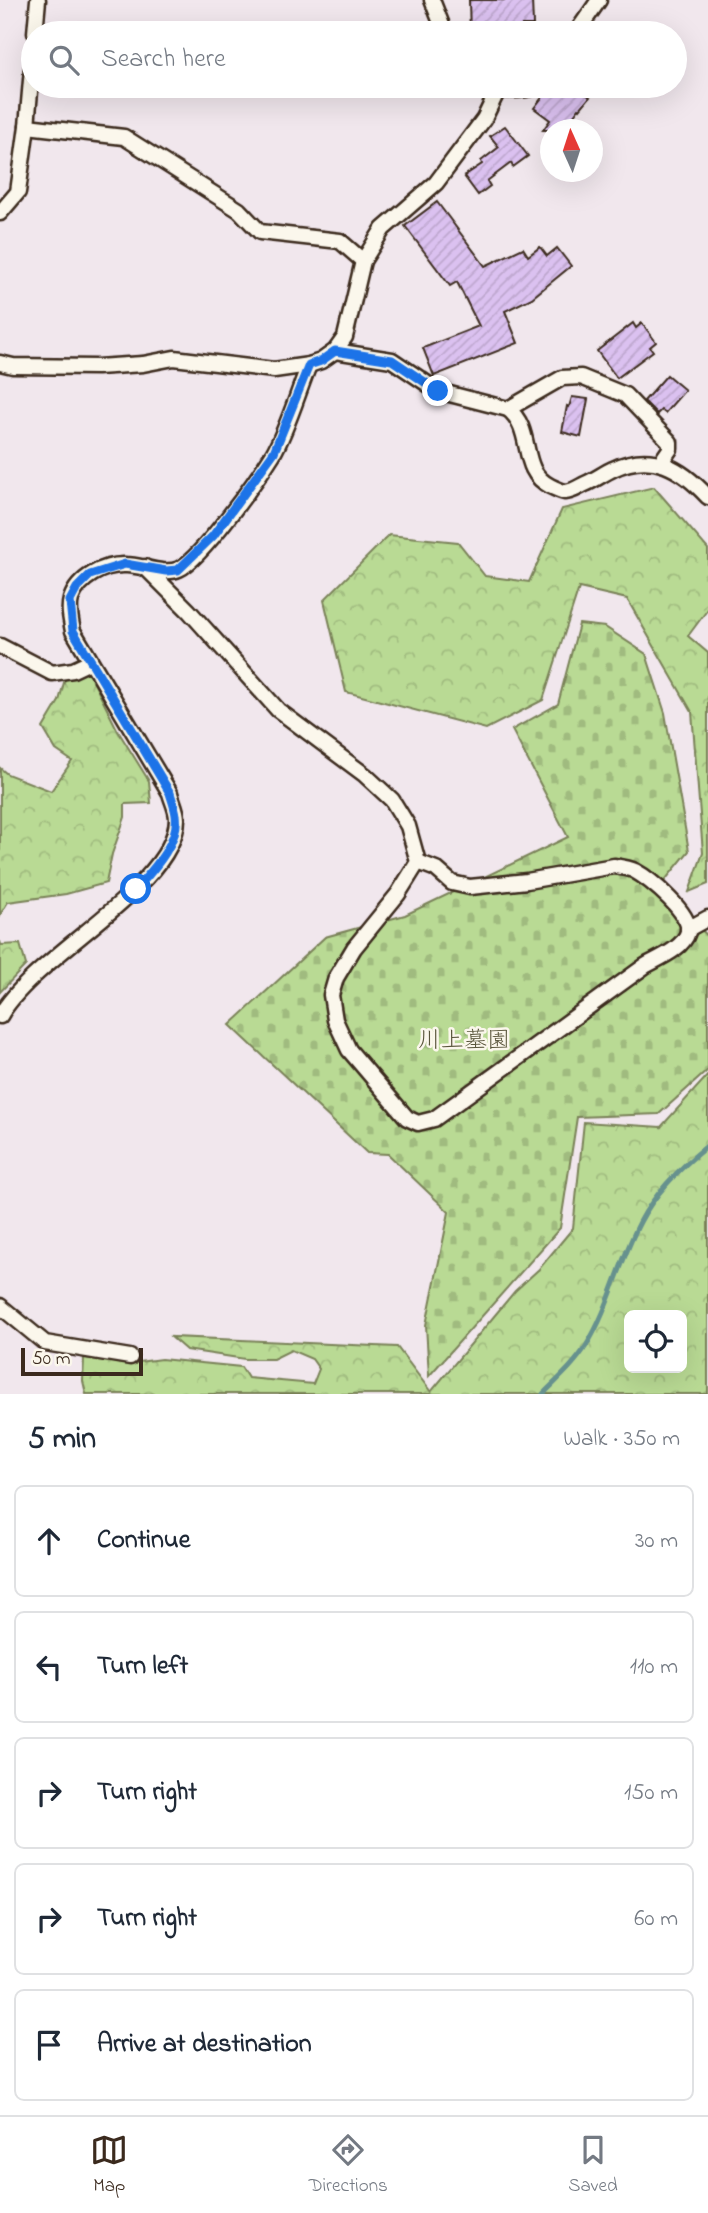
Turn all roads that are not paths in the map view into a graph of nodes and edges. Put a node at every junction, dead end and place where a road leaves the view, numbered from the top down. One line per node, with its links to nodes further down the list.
1 (38, 0): 4 (street)
2 (432, 0): 5 (street)
3 (598, 0): 6 (street)
4 (36, 21)
5 (440, 21)
6 (584, 21)
7 (29, 98): 9 (street)
8 (489, 98): 11 (street)
9 (27, 126): 10 (street); 11 (street)
10 (0, 213)
11 (363, 261): 12 (street)
12 (335, 351): 14 (street); 15 (street)
13 (0, 363): 14 (street)
14 (309, 365): 18 (street)
15 (508, 410): 16 (street); 16 (street)
16 (661, 462): 17 (street)
17 (708, 497)
18 (145, 567): 20 (street); 21 (street)
19 (0, 646): 20 (street)
20 (90, 662): 24 (street)
21 (418, 862): 23 (street); 23 (street)
22 (708, 918): 23 (street)
23 (688, 929)
24 (0, 1016)
25 (0, 1306): 26 (street)
26 (130, 1357)

